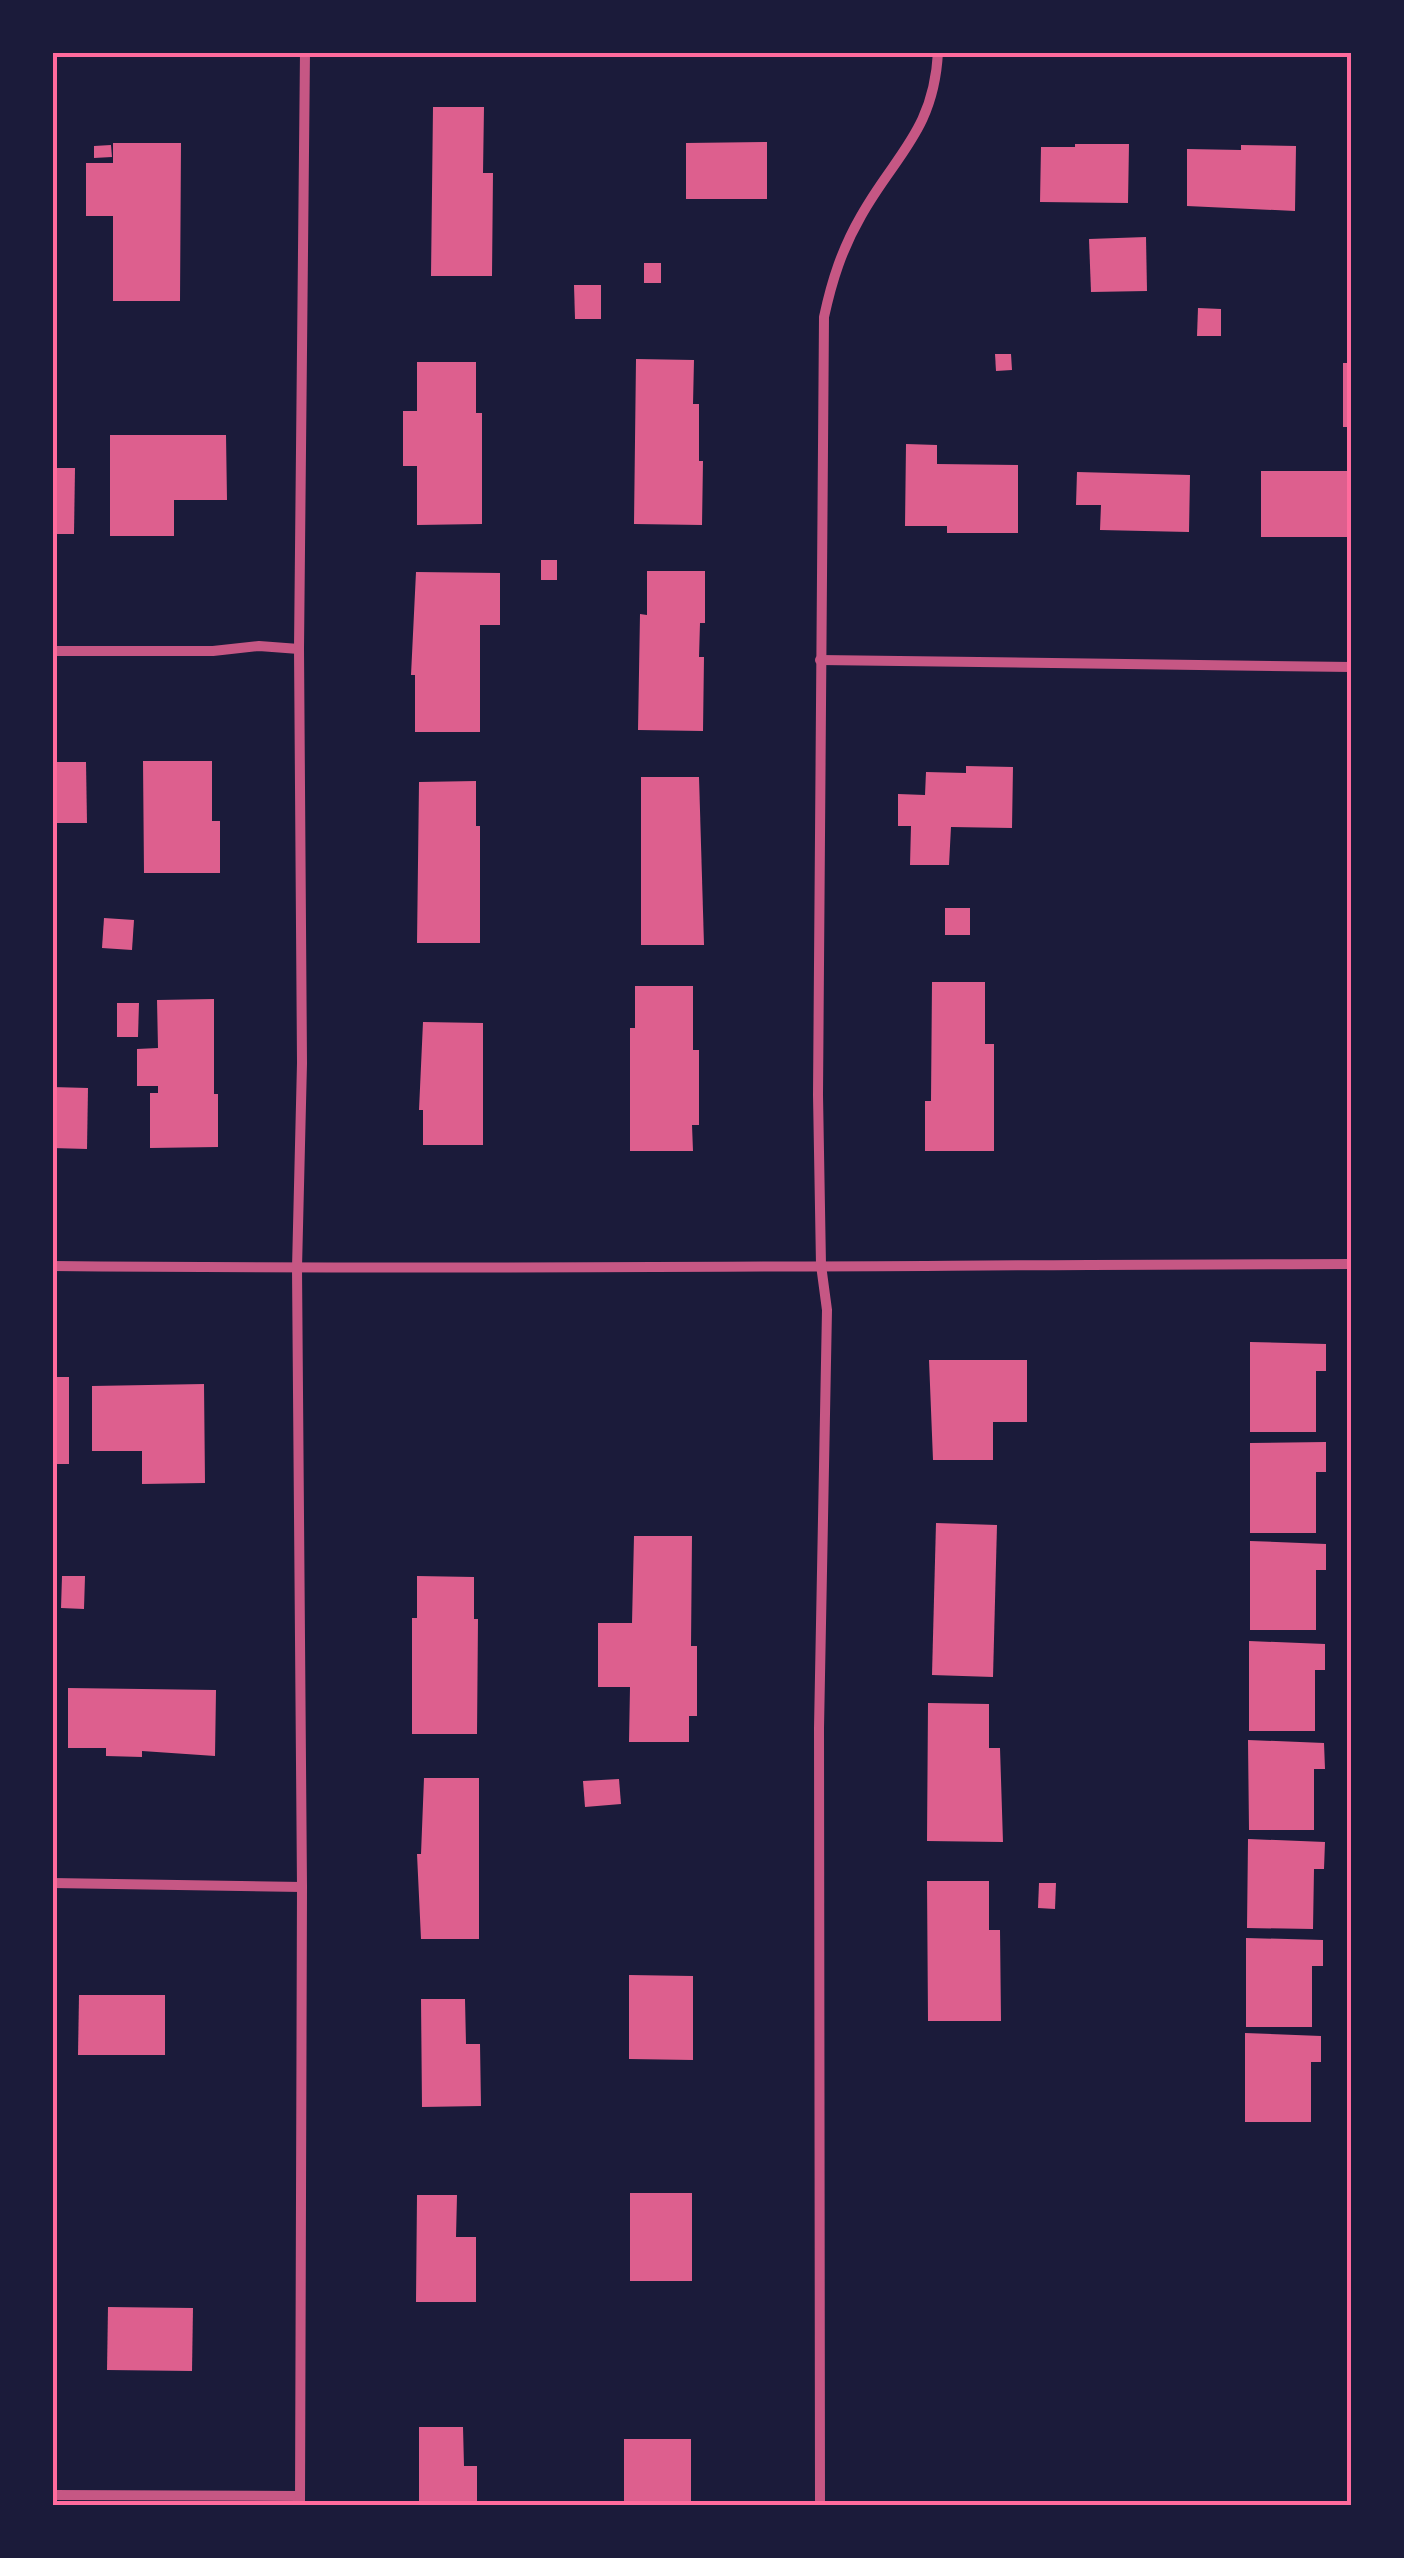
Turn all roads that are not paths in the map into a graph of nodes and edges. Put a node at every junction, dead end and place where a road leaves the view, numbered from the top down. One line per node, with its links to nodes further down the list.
1 (305, 52): 3 (street)
2 (938, 52): 5 (street)
3 (299, 649): 4 (street); 10 (street)
4 (52, 652)
5 (820, 660): 6 (street); 8 (street)
6 (1352, 667)
7 (1352, 1264): 8 (street)
8 (822, 1265): 10 (street); 15 (street)
9 (52, 1266): 10 (street)
10 (298, 1268): 12 (street)
11 (52, 1883): 12 (street)
12 (302, 1887): 14 (street)
13 (52, 2495): 14 (street)
14 (300, 2501)
15 (820, 2506)

